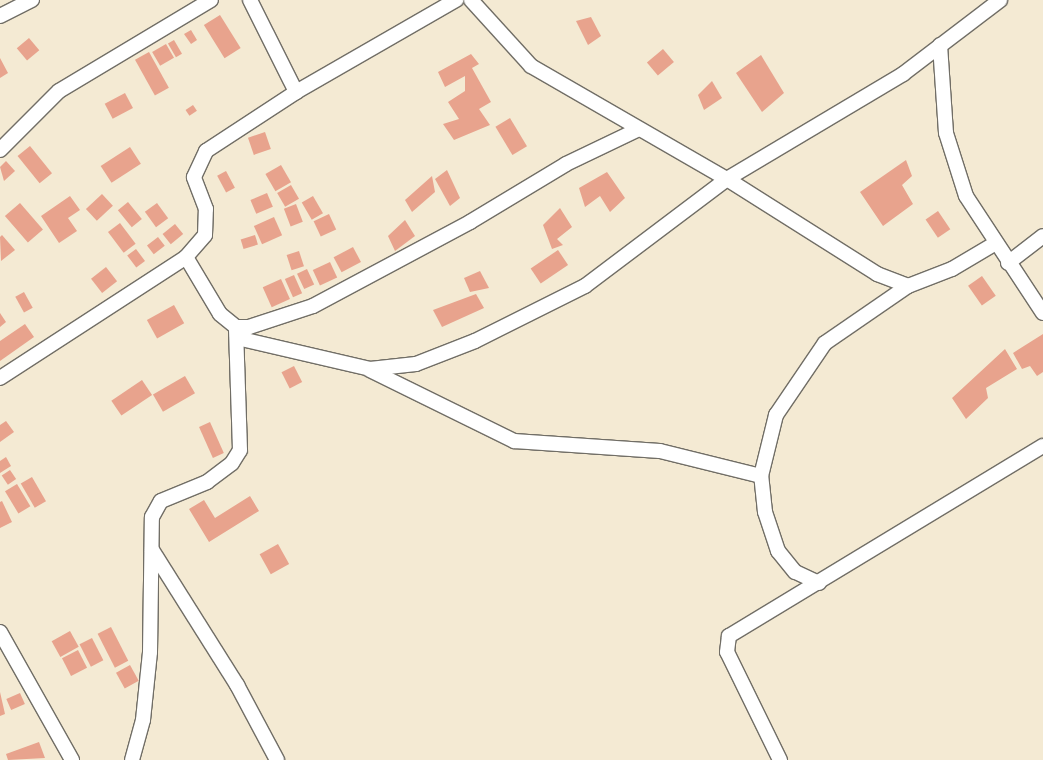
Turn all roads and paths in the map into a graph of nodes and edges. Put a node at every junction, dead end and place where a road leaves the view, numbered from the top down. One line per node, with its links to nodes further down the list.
1 (32, 0): 7 (street)
2 (210, 0): 11 (street)
3 (250, 0): 9 (street)
4 (456, 0): 9 (street)
5 (471, 0): 10 (street)
6 (1000, 0): 8 (street)
7 (0, 16)
8 (940, 45): 12 (street); 14 (street)
9 (296, 92): 15 (street)
10 (639, 129): 12 (street); 19 (street)
11 (0, 150)
12 (727, 179): 17 (street); 20 (street)
13 (1043, 236): 16 (street)
14 (996, 243): 16 (street); 17 (street)
15 (186, 257): 19 (street); 21 (street)
16 (1008, 263): 18 (street)
17 (908, 286): 23 (street)
18 (1043, 313)
19 (236, 332): 20 (street); 24 (street)
20 (370, 370): 23 (street)
21 (0, 378)
22 (1043, 446): 25 (street)
23 (761, 476): 25 (street)
24 (152, 550): 28 (street); 29 (street)
25 (819, 584): 30 (street)
26 (0, 632): 27 (street)
27 (72, 760)
28 (132, 760)
29 (276, 760)
30 (780, 760)

